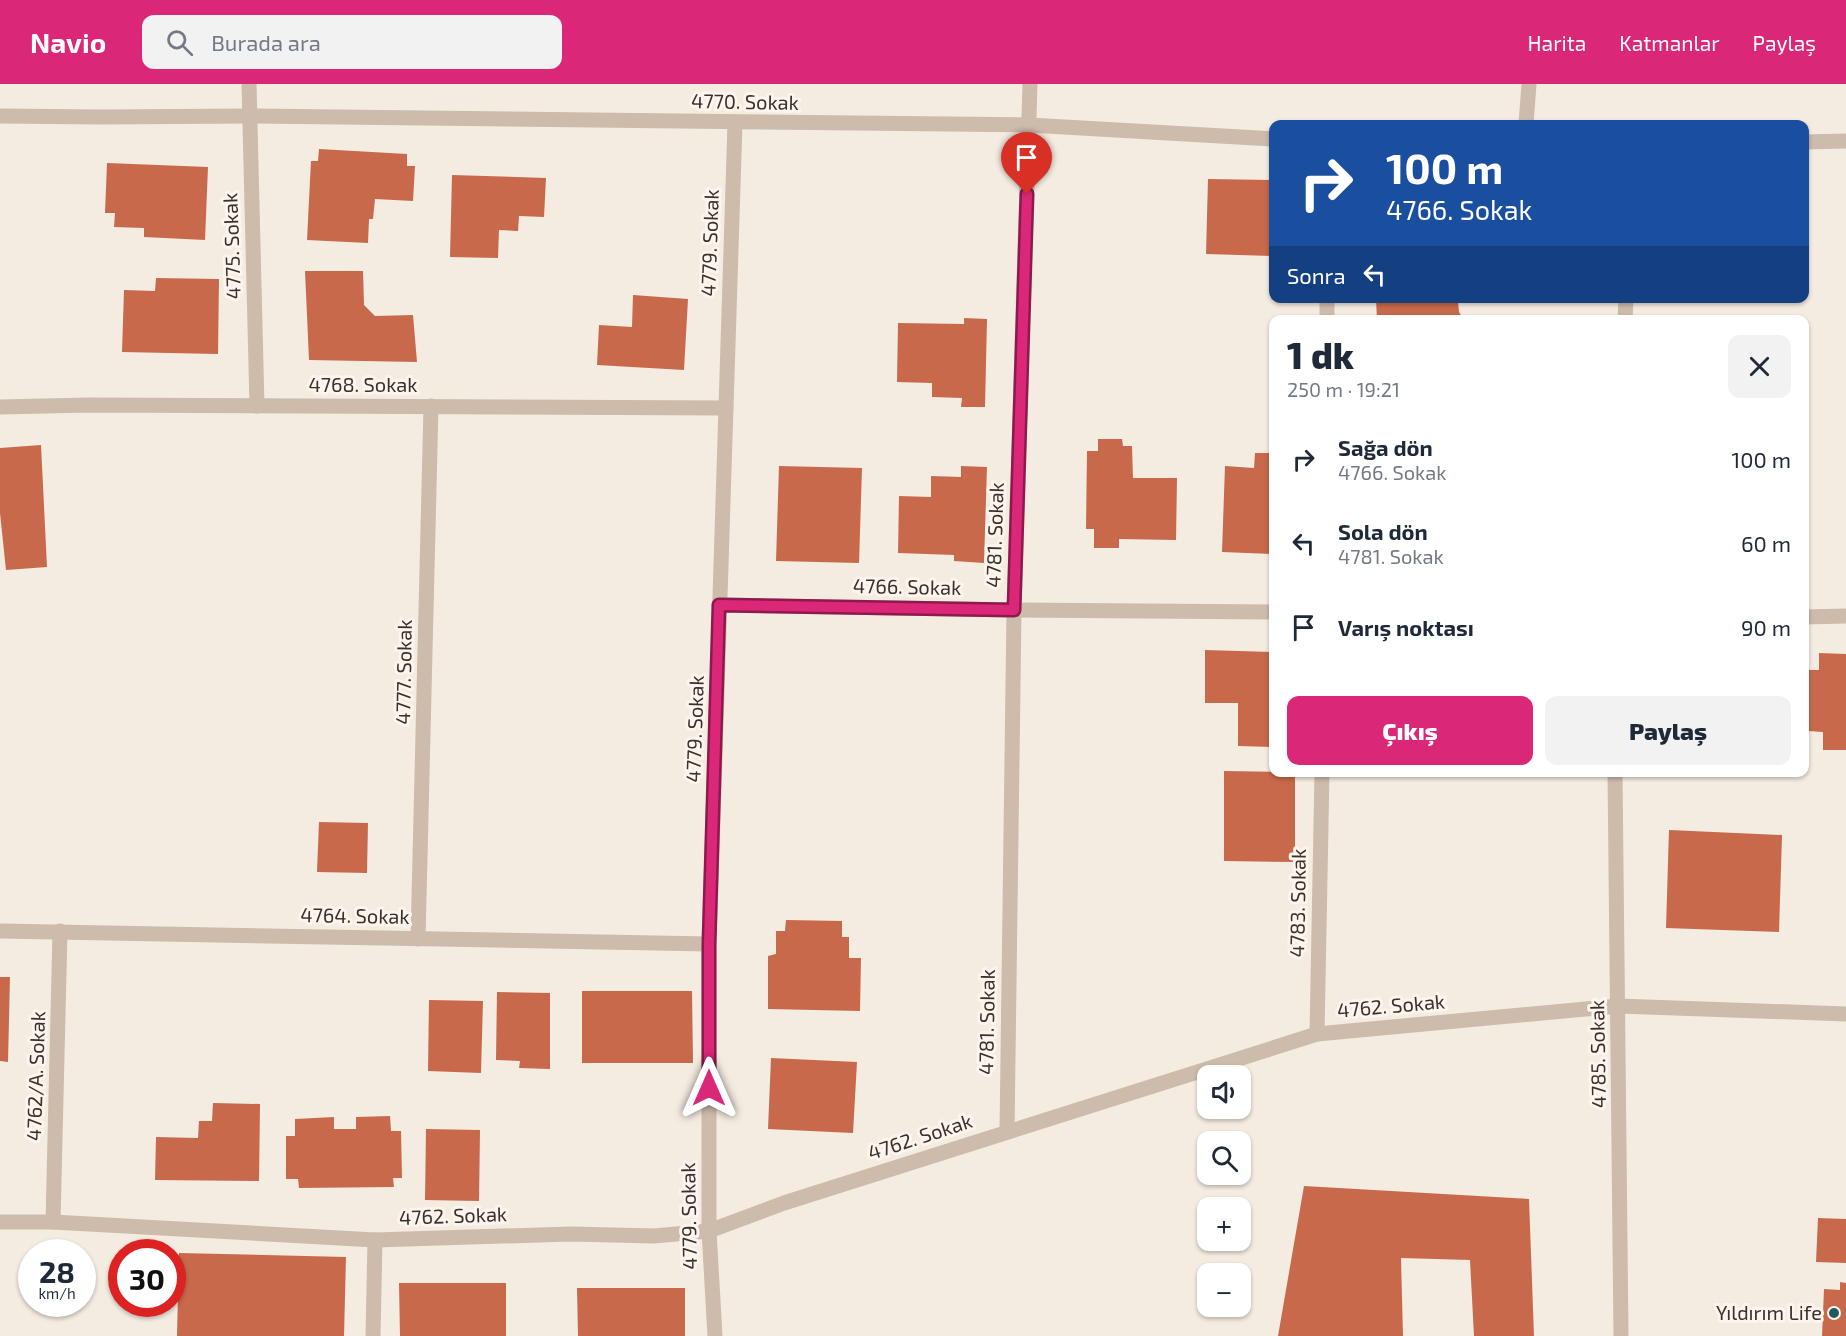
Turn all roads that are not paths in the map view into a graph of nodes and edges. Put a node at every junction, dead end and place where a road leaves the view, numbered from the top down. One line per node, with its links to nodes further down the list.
1 (249, 84): 5 (street, 4775. Sokak)
2 (1030, 84): 8 (street, 4781. Sokak)
3 (1530, 84): 6 (street)
4 (0, 116): 5 (street, 4770. Sokak)
5 (249, 116): 7 (street, 4770. Sokak); 12 (street, 4775. Sokak)
6 (1526, 120)
7 (735, 123): 8 (street, 4770. Sokak); 15 (street, 4779. Sokak)
8 (1029, 125): 9 (street, 4770. Sokak); 17 (street, 4781. Sokak)
9 (1269, 139)
10 (1846, 141): 11 (street)
11 (1809, 142)
12 (257, 406): 13 (street, 4768. Sokak); 14 (street, 4768. Sokak)
13 (431, 406): 15 (street, 4768. Sokak); 25 (street, 4777. Sokak)
14 (0, 407)
15 (726, 408): 16 (street, 4779. Sokak)
16 (719, 605): 17 (street, 4766. Sokak); 26 (street, 4779. Sokak)
17 (1014, 610): 18 (street, 4766. Sokak); 30 (street, 4781. Sokak)
18 (1269, 612)
19 (1846, 616): 20 (street)
20 (1809, 617)
21 (1322, 777): 29 (street, 4783. Sokak)
22 (1615, 777): 27 (street, 4785. Sokak)
23 (0, 931): 24 (street, 4764. Sokak)
24 (60, 931): 25 (street, 4764. Sokak); 32 (street, 4762/A. Sokak)
25 (418, 939): 26 (street, 4764. Sokak)
26 (709, 944): 33 (street, 4779. Sokak)
27 (1618, 1006): 28 (street, 4762. Sokak); 29 (street, 4762. Sokak); 37 (street, 4785. Sokak)
28 (1846, 1014)
29 (1317, 1034): 30 (street, 4762. Sokak)
30 (1007, 1132): 33 (street, 4762. Sokak)
31 (0, 1222): 32 (street, 4762. Sokak)
32 (53, 1222): 34 (street, 4762. Sokak)
33 (709, 1231): 34 (street, 4762. Sokak); 36 (street, 4779. Sokak)
34 (375, 1239): 35 (street)
35 (373, 1336)
36 (715, 1336)
37 (1621, 1336)

